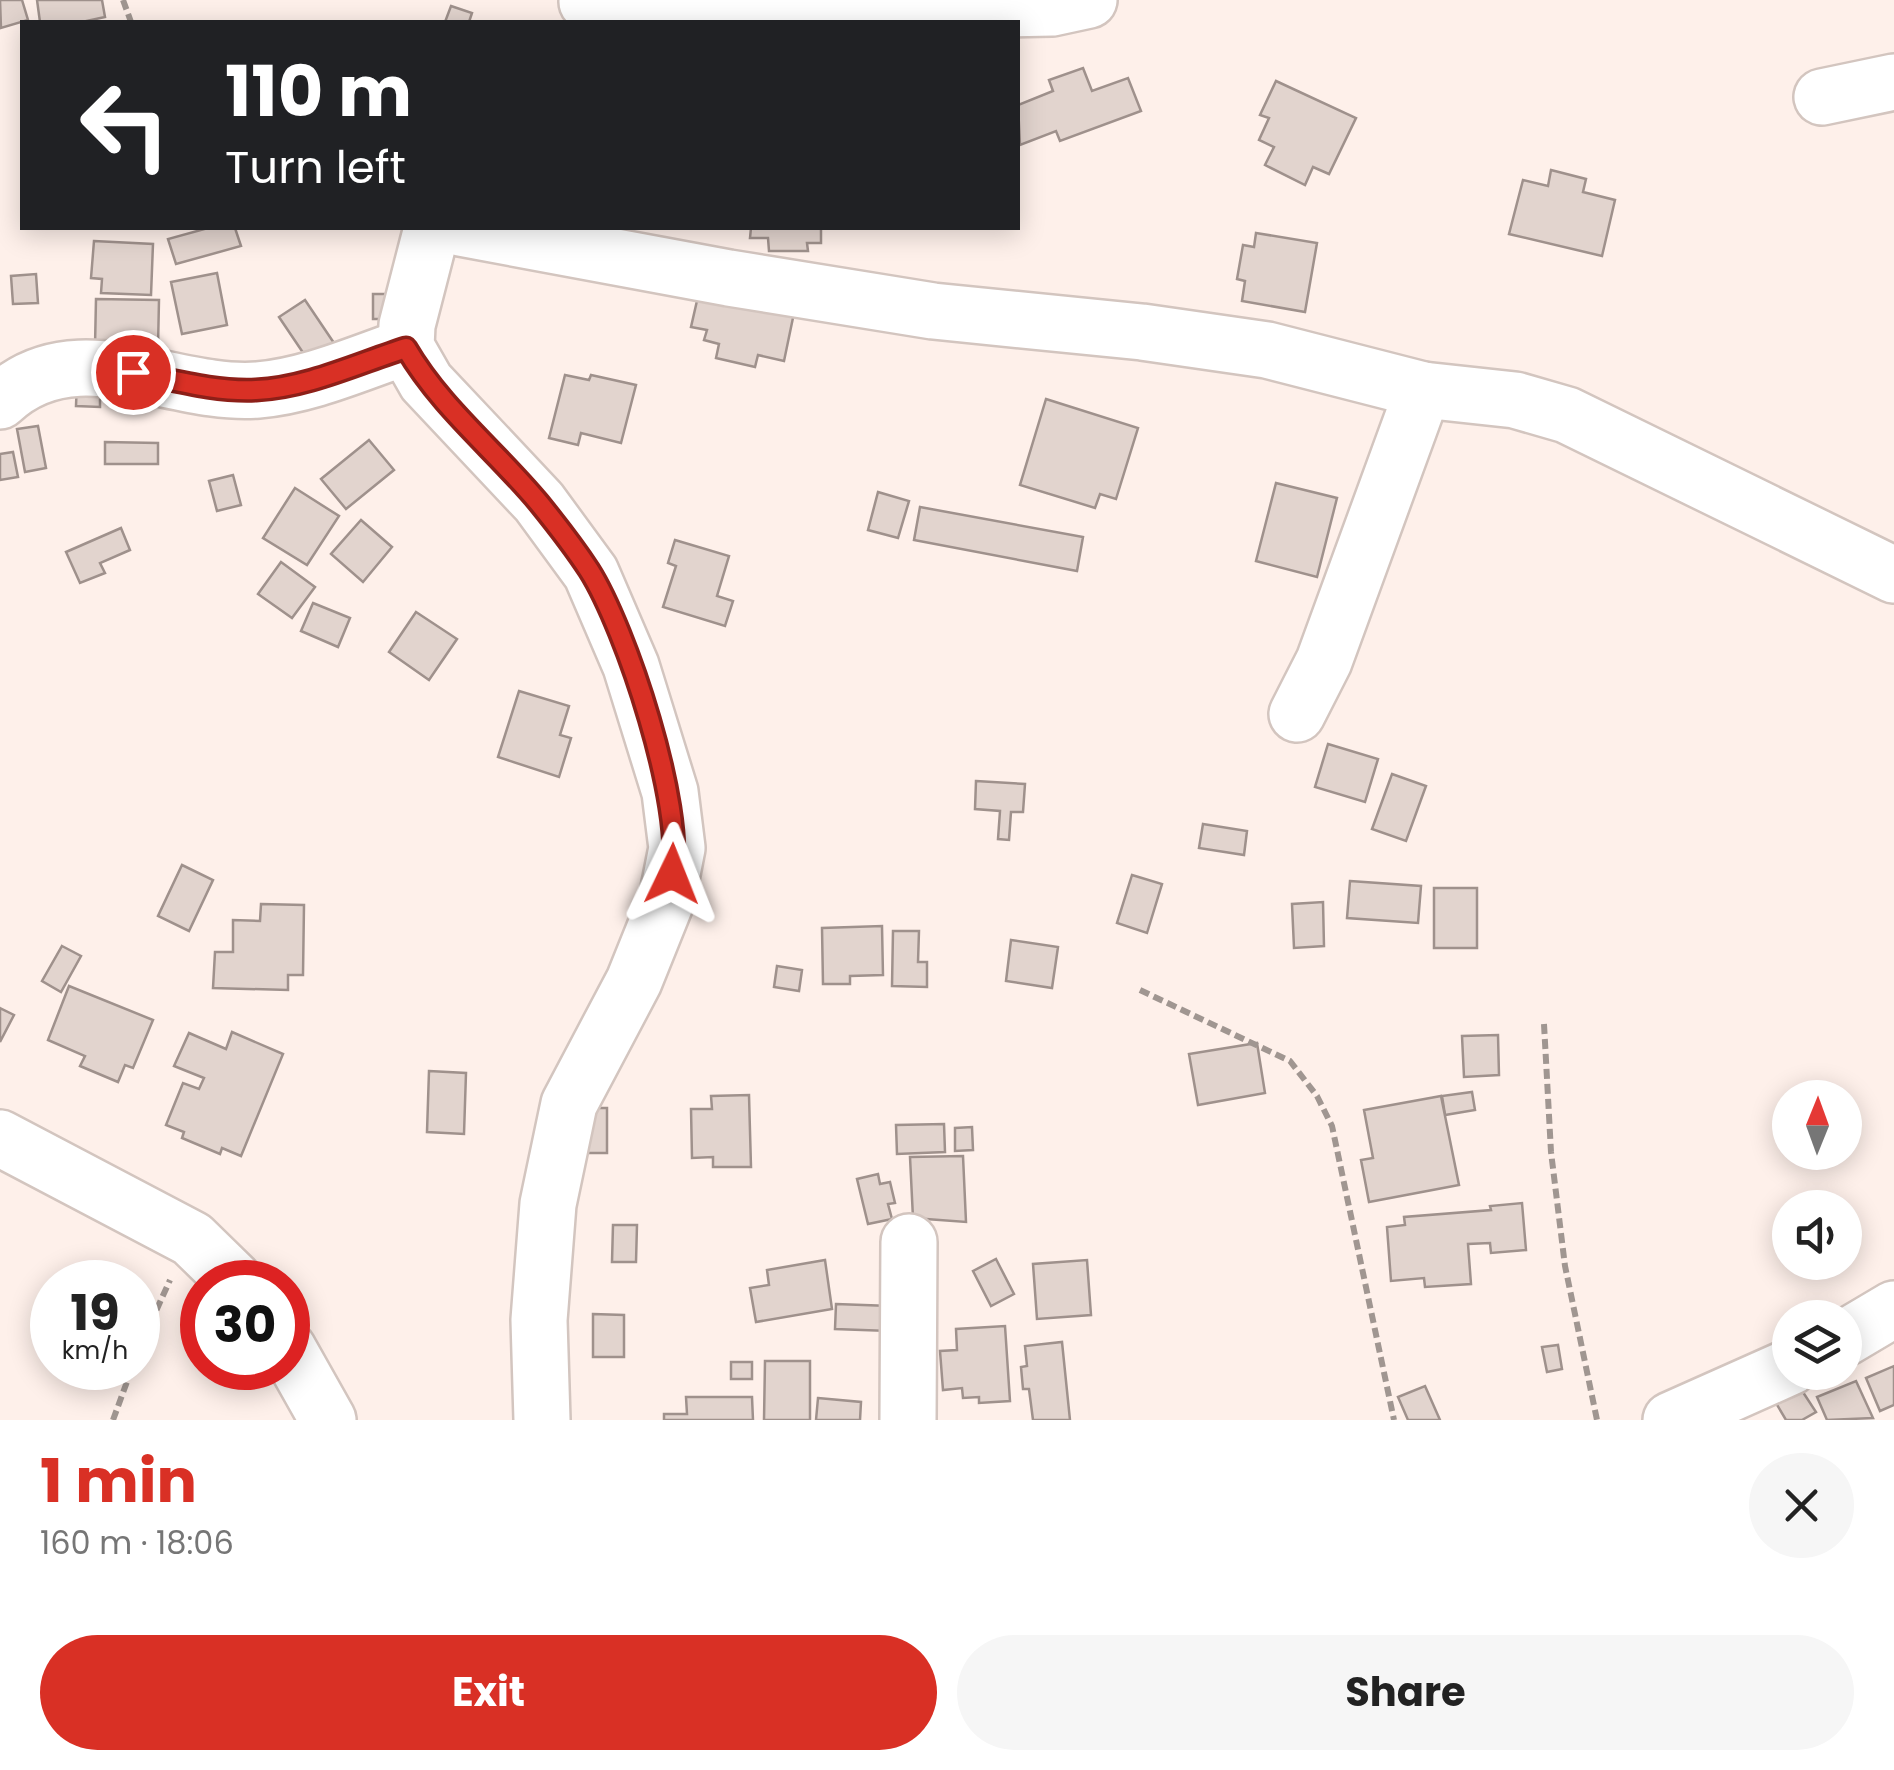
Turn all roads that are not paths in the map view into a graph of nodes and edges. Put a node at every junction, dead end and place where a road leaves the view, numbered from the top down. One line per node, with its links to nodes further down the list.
1 (1089, 0): 2 (street)
2 (580, 8)
3 (1894, 82): 4 (street)
4 (1822, 97)
5 (431, 230): 7 (street)
6 (471, 230): 8 (street)
7 (406, 348): 9 (street); 20 (street)
8 (1423, 390): 10 (street); 11 (street)
9 (0, 402)
10 (1894, 574)
11 (1297, 714)
12 (0, 1138): 14 (street)
13 (909, 1242): 21 (street)
14 (213, 1260)
15 (1894, 1308): 16 (street)
16 (1862, 1328)
17 (1772, 1375): 22 (street)
18 (310, 1388): 19 (street)
19 (328, 1420)
20 (542, 1420)
21 (908, 1420)
22 (1671, 1420)

